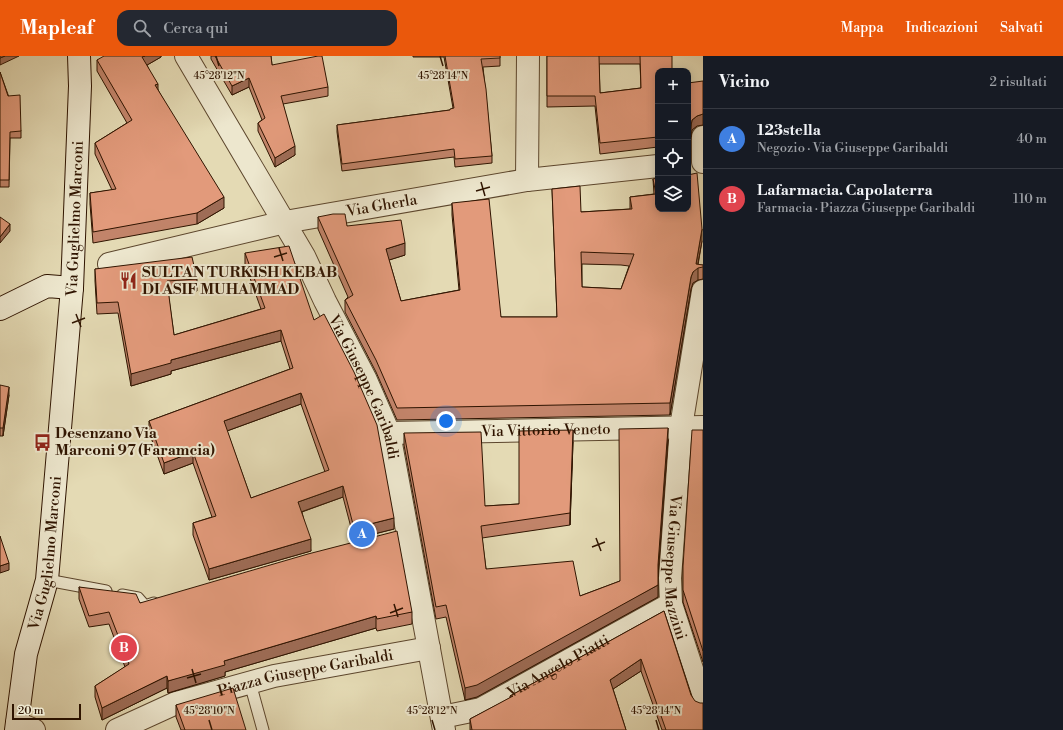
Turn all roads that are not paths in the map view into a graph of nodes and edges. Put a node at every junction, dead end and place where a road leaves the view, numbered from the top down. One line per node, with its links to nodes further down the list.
1 (80, 56): 5 (street, Via Guglielmo Marconi)
2 (93, 56): 5 (street, Via Guglielmo Marconi)
3 (186, 56): 11 (street, Via Giuseppe Garibaldi)
4 (528, 56): 10 (street)
5 (80, 86): 13 (street, Via Guglielmo Marconi)
6 (703, 137): 7 (street)
7 (703, 161): 8 (street)
8 (691, 162)
9 (655, 166): 10 (street, Via Gherla)
10 (527, 180): 11 (street, Via Gherla)
11 (285, 222): 12 (street, Via Gherla); 18 (street, Via Giuseppe Garibaldi)
12 (109, 264)
13 (72, 288): 15 (street); 19 (street, Via Guglielmo Marconi)
14 (703, 291): 16 (street, Via Giuseppe Mazzini)
15 (0, 309)
16 (681, 427): 17 (street, Via Vittorio Veneto); 18 (street, Via Vittorio Veneto); 21 (street, Via Giuseppe Mazzini)
17 (703, 427)
18 (389, 433): 22 (street, Via Giuseppe Garibaldi)
19 (46, 580): 20 (lane); 26 (street, Via Guglielmo Marconi)
20 (166, 600)
21 (671, 604): 24 (street, Via Giuseppe Mazzini); 25 (street, Via Angelo Piatti)
22 (429, 648): 23 (street, Piazza Giuseppe Garibaldi); 25 (street, Via Giuseppe Garibaldi)
23 (250, 683): 27 (street, Piazza Giuseppe Garibaldi); 28 (lane)
24 (703, 703)
25 (443, 724)
26 (22, 728)
27 (117, 730)
28 (263, 730)

